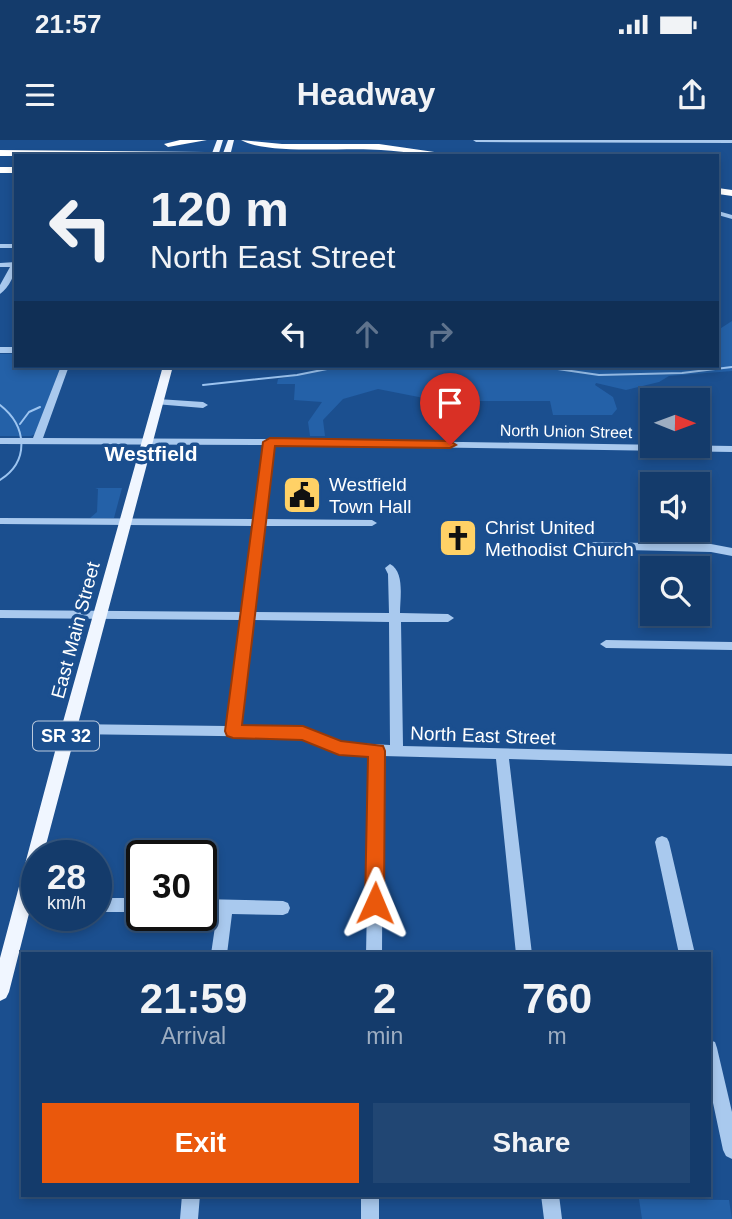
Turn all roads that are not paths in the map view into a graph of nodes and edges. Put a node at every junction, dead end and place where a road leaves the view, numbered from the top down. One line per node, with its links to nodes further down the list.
1 (203, 140): 6 (highway)
2 (245, 140): 7 (highway)
3 (476, 140): 4 (street)
4 (732, 141)
5 (0, 145): 6 (highway)
6 (158, 145): 10 (highway)
7 (301, 151): 11 (highway); 12 (highway); 13 (highway)
8 (0, 153): 9 (highway)
9 (94, 154)
10 (213, 154)
11 (229, 154)
12 (260, 154)
13 (440, 154)
14 (14, 266): 15 (street)
15 (0, 292)
16 (64, 368): 21 (street)
17 (167, 368): 18 (main road, SR 32)
18 (158, 402): 19 (street); 22 (main road, SR 32)
19 (203, 405)
20 (0, 441): 21 (street)
21 (33, 441): 22 (street)
22 (147, 441): 23 (street, North Union Street); 26 (main road, East Main Street / SR 32)
23 (270, 442): 24 (street, North Union Street); 27 (street)
24 (732, 449)
25 (0, 521): 26 (street)
26 (125, 521): 27 (street); 33 (main road, East Main Street / SR 32)
27 (260, 522): 28 (street); 34 (street)
28 (372, 523)
29 (587, 546): 30 (street)
30 (732, 552)
31 (390, 568): 35 (street)
32 (0, 614): 33 (street)
33 (99, 614): 34 (street); 39 (main road, East Main Street / SR 32)
34 (246, 615): 35 (street); 40 (street)
35 (394, 617): 36 (street); 42 (street)
36 (448, 618)
37 (606, 644): 38 (street)
38 (732, 646)
39 (68, 729): 40 (street, North East Street); 45 (main road, East Main Street / SR 32)
40 (233, 731): 41 (street, North East Street)
41 (377, 751): 42 (street, North East Street); 52 (street)
42 (397, 751): 43 (street, North East Street)
43 (502, 754): 44 (street, North East Street); 53 (street)
44 (732, 760)
45 (44, 840)
46 (662, 842): 54 (street)
47 (217, 906): 48 (street)
48 (225, 906): 49 (street); 51 (street)
49 (283, 908)
50 (21, 930): 55 (main road, East Main Street / SR 32)
51 (219, 952)
52 (374, 952)
53 (524, 952)
54 (687, 952)
55 (0, 992)
56 (711, 1057): 57 (street)
57 (732, 1150)
58 (191, 1197): 61 (street)
59 (370, 1197): 62 (street)
60 (551, 1197): 63 (street)
61 (188, 1219)
62 (370, 1219)
63 (553, 1219)

